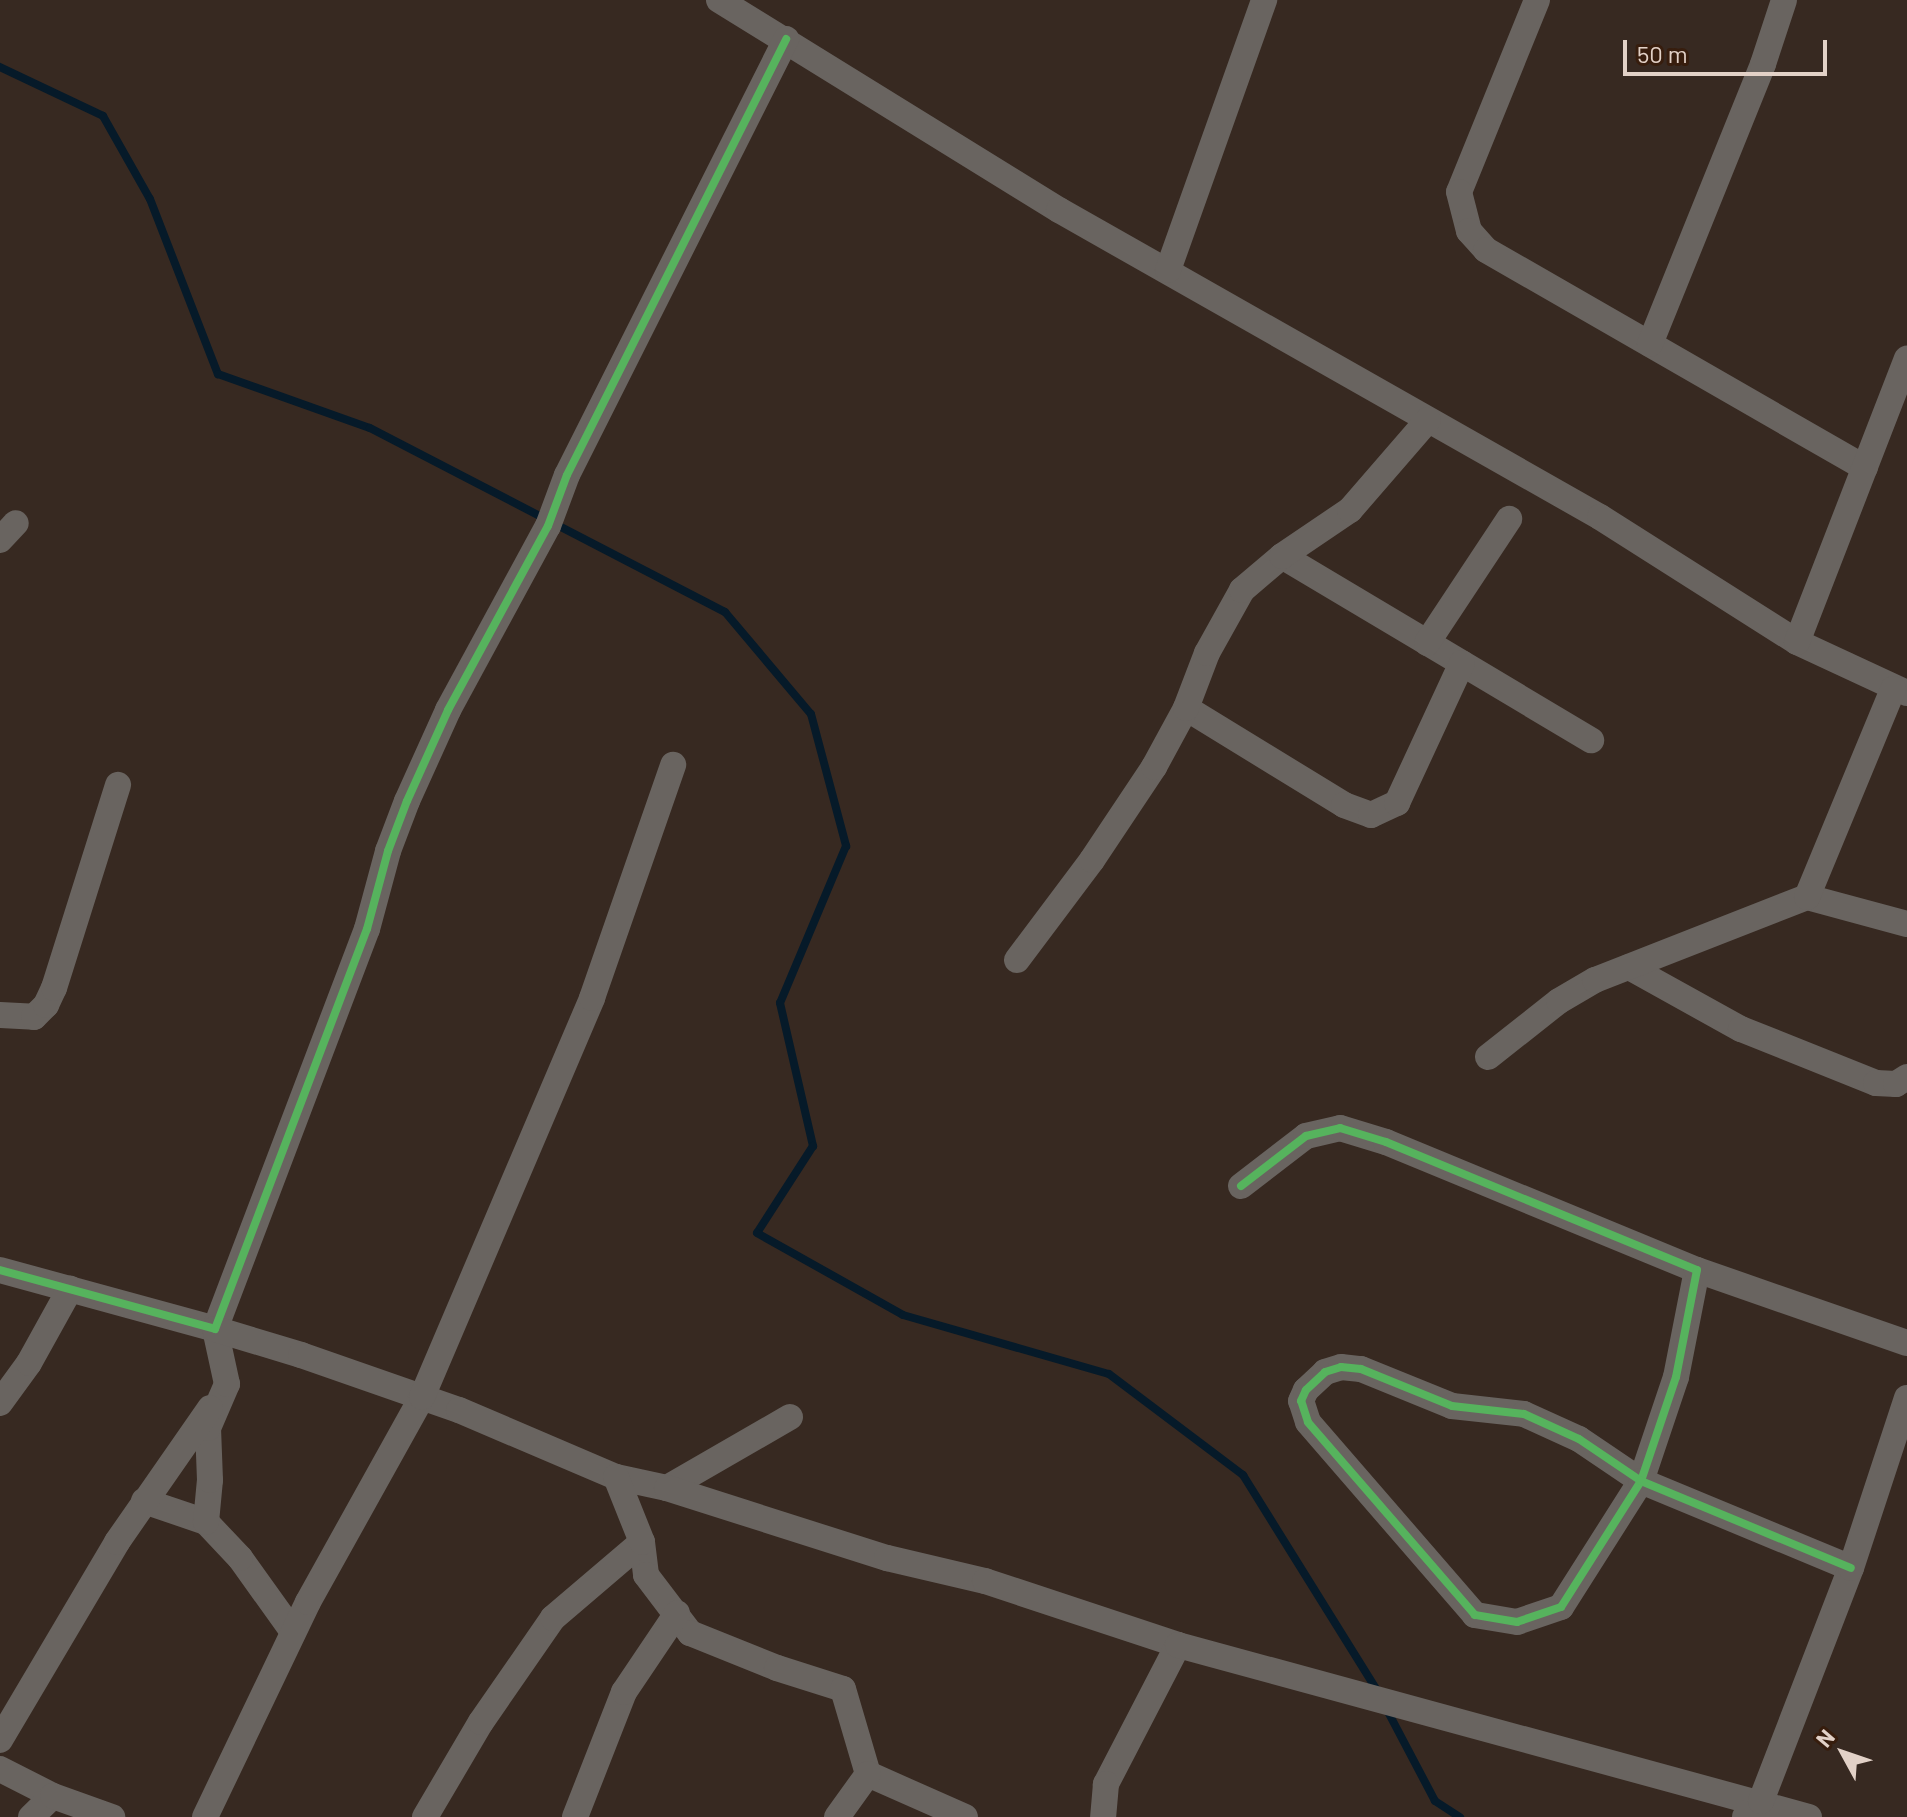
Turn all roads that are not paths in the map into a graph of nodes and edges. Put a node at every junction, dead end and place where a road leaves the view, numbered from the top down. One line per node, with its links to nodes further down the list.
1 (719, 0): 5 (street)
2 (1264, 0): 6 (street)
3 (1537, 0): 7 (street)
4 (1784, 0): 7 (street)
5 (786, 39): 6 (street); 32 (street)
6 (1168, 270): 9 (street)
7 (1650, 344): 10 (street)
8 (1907, 359): 10 (street)
9 (1428, 420): 12 (street); 13 (street)
10 (1865, 468): 13 (street)
11 (1509, 519): 14 (street)
12 (1282, 556): 14 (street); 17 (street)
13 (1797, 642): 16 (street)
14 (1427, 643): 15 (street)
15 (1462, 663): 17 (street); 18 (street)
16 (1900, 691): 21 (street)
17 (1186, 708): 23 (street)
18 (1591, 740)
19 (673, 765): 35 (street)
20 (118, 785): 25 (street)
21 (1807, 897): 22 (street); 24 (street)
22 (1907, 924)
23 (1017, 960)
24 (1629, 967): 26 (street); 27 (street)
25 (0, 1015)
26 (1488, 1057)
27 (1907, 1077)
28 (1241, 1186): 30 (street)
29 (0, 1270): 31 (street)
30 (1697, 1270): 33 (street); 40 (street)
31 (70, 1289): 32 (street); 37 (street)
32 (215, 1329): 34 (street); 35 (street)
33 (1907, 1343)
34 (227, 1384): 42 (street); 43 (street)
35 (422, 1397): 39 (street); 47 (street)
36 (1907, 1398): 45 (street)
37 (0, 1403)
38 (790, 1417): 41 (street)
39 (616, 1477): 41 (street); 44 (street)
40 (1641, 1481): 40 (street); 45 (street)
41 (667, 1488): 48 (street)
42 (144, 1501): 43 (street); 49 (street)
43 (206, 1522): 47 (street)
44 (642, 1542): 46 (street); 58 (street)
45 (1851, 1568): 54 (street)
46 (677, 1613): 51 (street); 59 (street)
47 (293, 1632): 57 (street)
48 (1178, 1645): 52 (street); 54 (street)
49 (0, 1740)
50 (0, 1769): 53 (street)
51 (868, 1774): 60 (street); 61 (street)
52 (1106, 1784): 62 (street); 63 (street)
53 (53, 1796): 55 (street); 56 (street)
54 (1753, 1809): 64 (street)
55 (31, 1817)
56 (112, 1817)
57 (205, 1817)
58 (425, 1817)
59 (575, 1817)
60 (837, 1817)
61 (965, 1817)
62 (1085, 1817)
63 (1103, 1817)
64 (1809, 1817)

